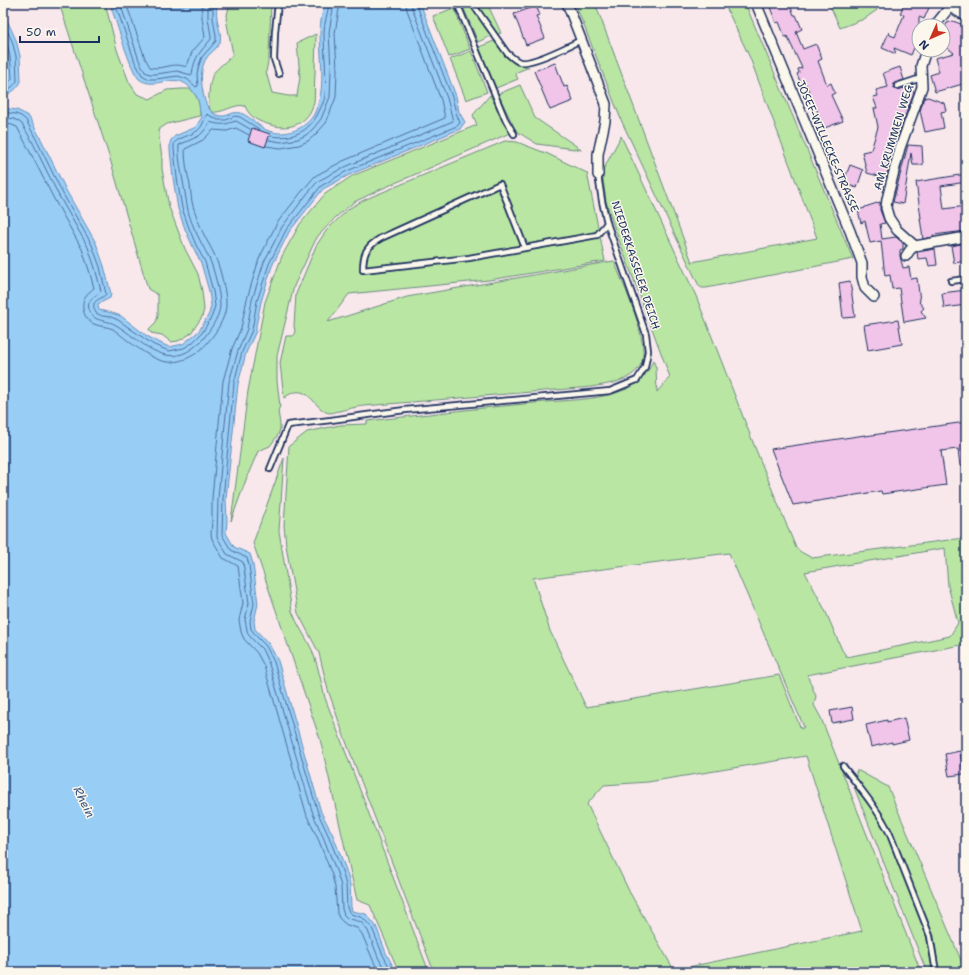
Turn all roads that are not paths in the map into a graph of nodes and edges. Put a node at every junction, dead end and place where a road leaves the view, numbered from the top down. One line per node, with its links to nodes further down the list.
1 (278, 3): 11 (lane)
2 (457, 3): 14 (lane)
3 (472, 3): 9 (lane)
4 (567, 3): 9 (street, NIEDERKASSELER DEICH)
5 (756, 3): 23 (street, JOSEF-WILLECKE-STRASSE)
6 (951, 5): 7 (street); 8 (street)
7 (966, 16)
8 (941, 18)
9 (581, 40): 15 (street, NIEDERKASSELER DEICH)
10 (923, 58): 12 (street, AM KRUMMEN WEG)
11 (279, 74)
12 (921, 78): 13 (lane); 18 (street, AM KRUMMEN WEG)
13 (897, 86)
14 (514, 134)
15 (598, 176): 16 (lane, NIEDERKASSELER DEICH)
16 (607, 223): 19 (lane); 24 (lane, NIEDERKASSELER DEICH)
17 (966, 237): 18 (street)
18 (915, 246): 20 (street)
19 (524, 248): 19 (lane)
20 (906, 256)
21 (966, 279): 22 (lane)
22 (951, 281)
23 (874, 298)
24 (270, 469)
25 (843, 766): 26 (lane)
26 (936, 972)

